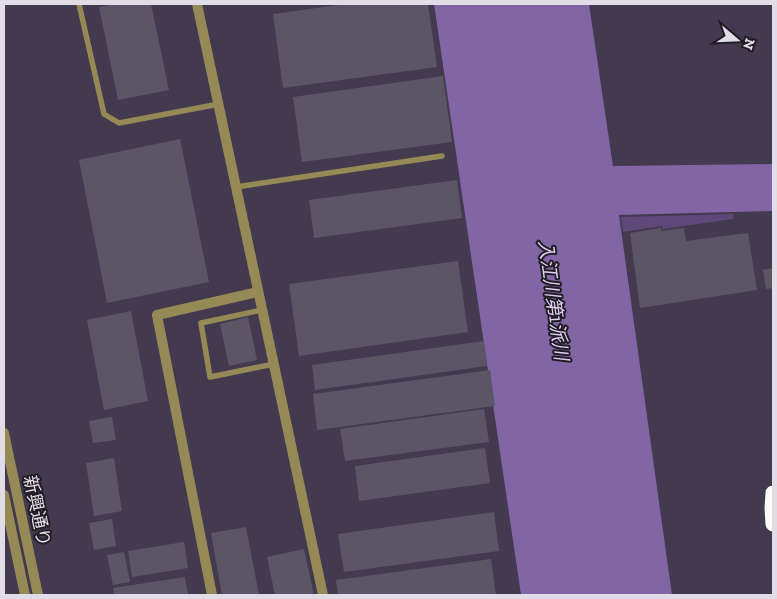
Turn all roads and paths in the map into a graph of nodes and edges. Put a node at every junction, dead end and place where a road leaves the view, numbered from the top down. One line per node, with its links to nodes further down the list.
1 (79, 4): 3 (lane)
2 (198, 4): 3 (street)
3 (219, 104): 5 (street)
4 (442, 156): 5 (lane)
5 (236, 187): 6 (street)
6 (258, 292): 7 (street); 15 (street)
7 (262, 310): 8 (street); 8 (lane)
8 (274, 364): 16 (street)
9 (4, 433): 14 (street, 新興通り)
10 (773, 493): 12 (highway)
11 (4, 495): 13 (street, 新興通り)
12 (773, 521)
13 (25, 595)
14 (38, 595)
15 (212, 595)
16 (323, 595)

